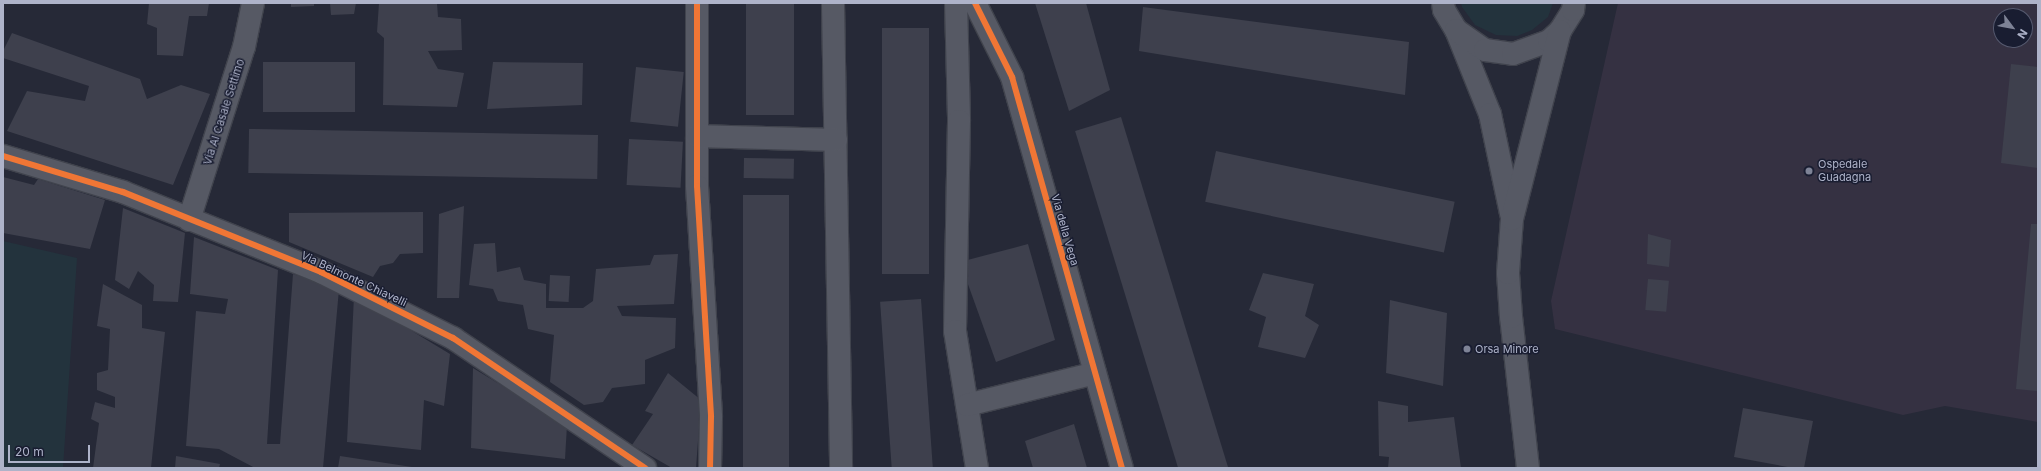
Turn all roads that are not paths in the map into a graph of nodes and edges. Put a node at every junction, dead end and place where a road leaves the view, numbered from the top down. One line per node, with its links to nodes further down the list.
1 (254, 3): 14 (street, Via Al Casale Settimo)
2 (697, 3): 10 (street)
3 (833, 3): 11 (street)
4 (956, 3): 16 (street)
5 (975, 3): 15 (street, Via della Vega)
6 (1443, 3): 8 (street)
7 (1574, 3): 9 (street)
8 (1456, 30): 9 (street); 13 (street)
9 (1560, 30): 13 (street)
10 (697, 136): 11 (street); 18 (street)
11 (836, 140): 19 (street)
12 (3, 156): 14 (street, Via Belmonte Chiavelli)
13 (1512, 219): 22 (street)
14 (189, 220): 17 (street, Via Belmonte Chiavelli)
15 (1095, 373): 16 (street); 21 (street, Via della Vega)
16 (967, 405): 20 (street)
17 (645, 468)
18 (710, 468)
19 (841, 468)
20 (977, 468)
21 (1122, 468)
22 (1528, 468)

